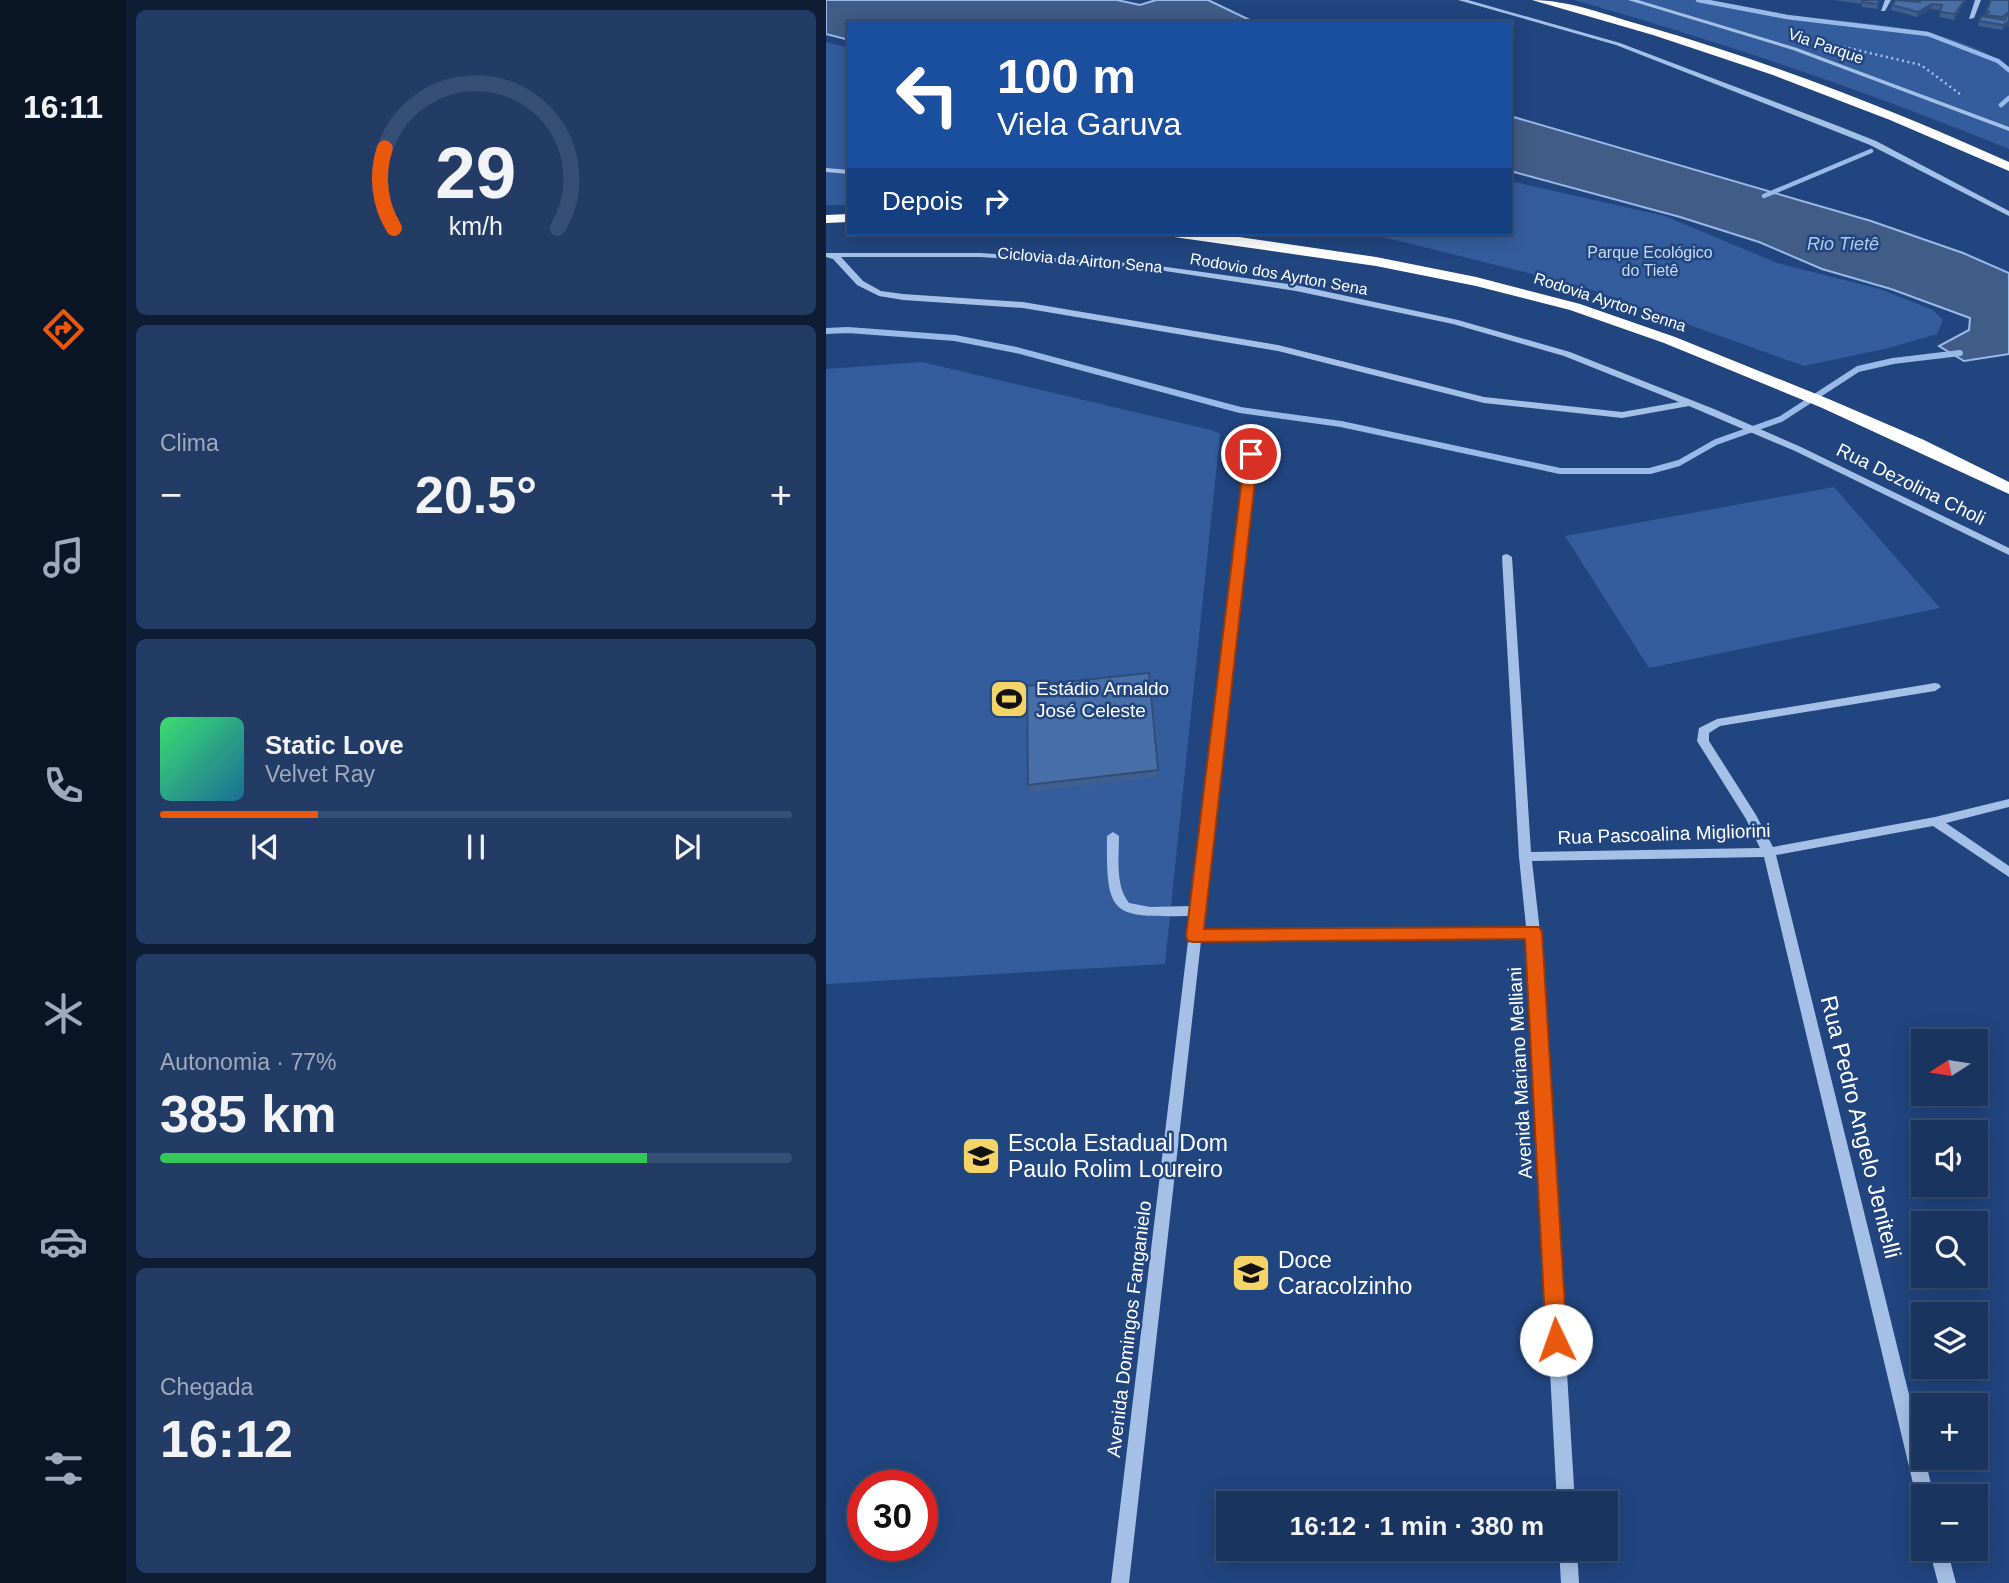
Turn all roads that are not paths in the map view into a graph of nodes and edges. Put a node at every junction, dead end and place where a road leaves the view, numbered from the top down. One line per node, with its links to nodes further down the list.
1 (1461, 0): 12 (street)
2 (1537, 0): 9 (highway)
3 (1631, 0): 8 (street, Via Parque)
4 (1888, 0): 6 (street)
5 (1978, 0): 7 (street)
6 (1883, 10)
7 (1971, 18)
8 (2009, 129)
9 (2009, 167)
10 (826, 170): 11 (street)
11 (847, 172)
12 (2009, 214)
13 (847, 218): 14 (highway)
14 (826, 219)
15 (1191, 235): 21 (highway, Rodovia Ayrton Senna)
16 (829, 257): 17 (street, Rodovio dos Ayrton Sena); 17 (street)
17 (1689, 403): 18 (street, Rodovio dos Ayrton Sena)
18 (1711, 411): 19 (street)
19 (1798, 449): 22 (street, Rua Dezolina Choli)
20 (1251, 454): 31 (street, Avenida Domingos Fanganielo)
21 (2009, 489)
22 (2009, 552)
23 (1507, 557): 29 (street, Avenida Mariano Melliani)
24 (1934, 687): 28 (street, Rua Pedro Angelo Jenitelli)
25 (2009, 803): 26 (street, Rua Pascoalina Migliorini)
26 (1934, 821): 28 (street, Rua Pascoalina Migliorini); 30 (street)
27 (1113, 836): 31 (street)
28 (1769, 852): 29 (street, Rua Pascoalina Migliorini); 34 (street, Rua Pedro Angelo Jenitelli)
29 (1525, 857): 32 (street, Avenida Mariano Melliani)
30 (2009, 872)
31 (1197, 911): 33 (street, Avenida Domingos Fanganielo)
32 (1533, 932): 33 (street); 35 (street, Avenida Mariano Melliani)
33 (1194, 936): 38 (street, Avenida Domingos Fanganielo)
34 (1922, 1484)
35 (1565, 1491)
36 (1569, 1561): 39 (street)
37 (1941, 1561): 40 (street)
38 (1120, 1583)
39 (1570, 1583)
40 (1947, 1583)

